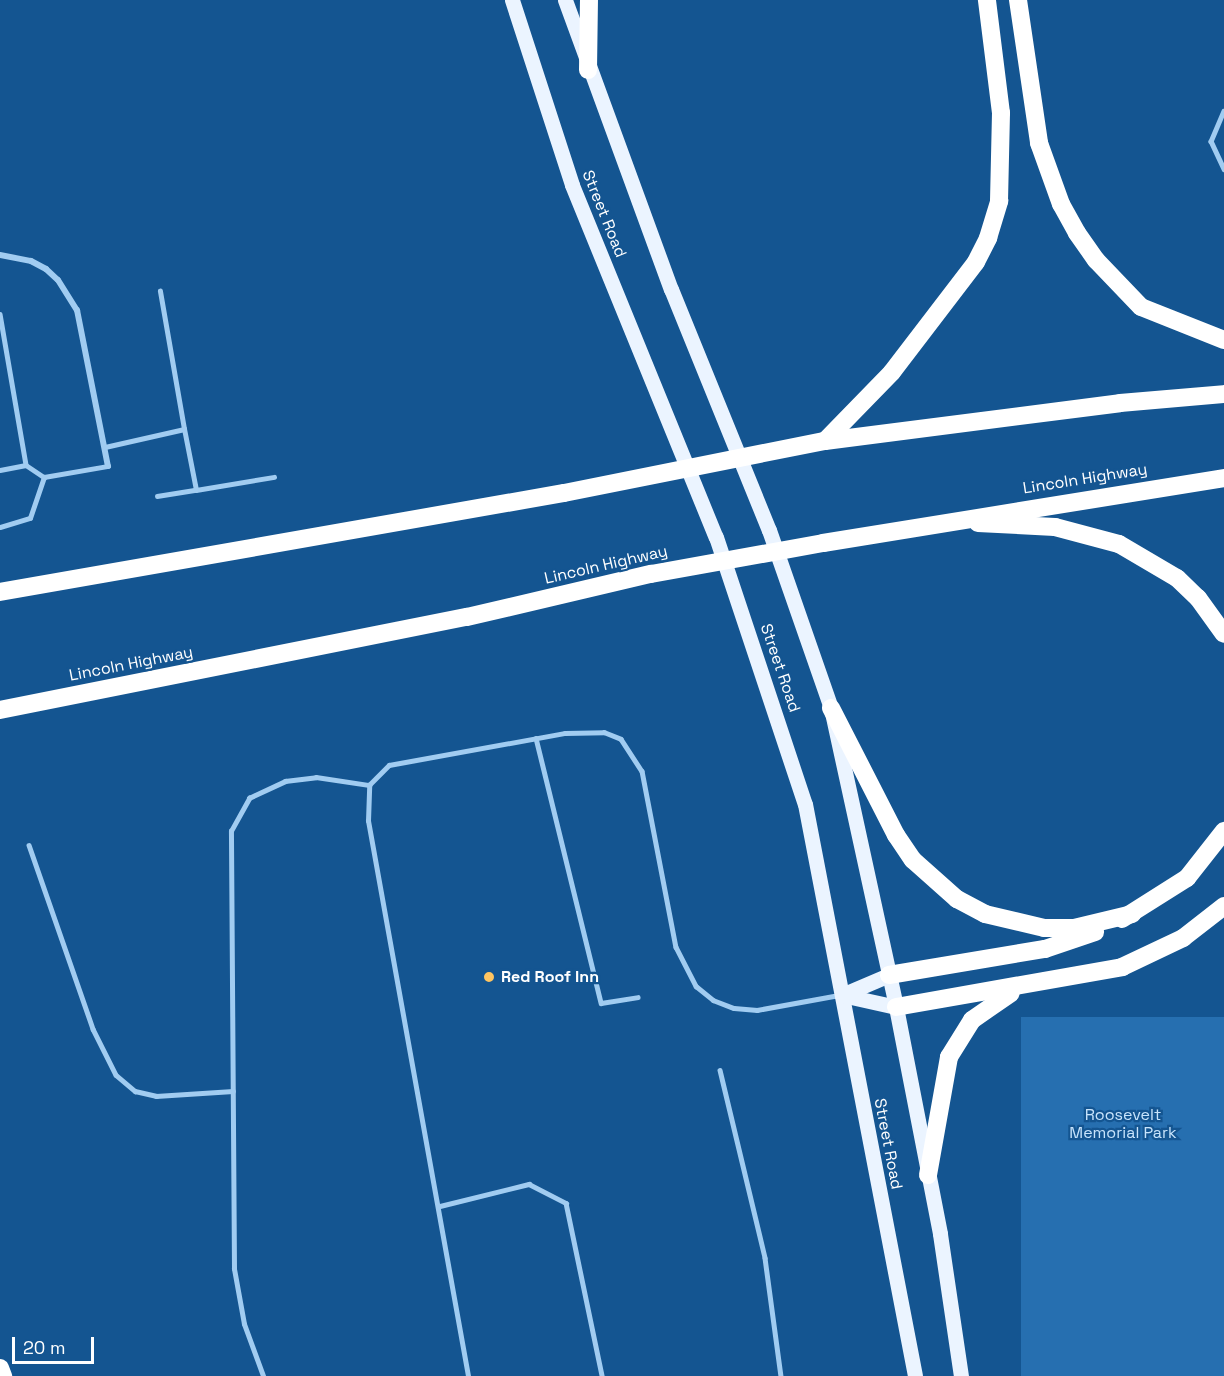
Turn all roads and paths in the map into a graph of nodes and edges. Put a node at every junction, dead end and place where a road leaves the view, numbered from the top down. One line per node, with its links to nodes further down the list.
1 (512, 0): 39 (main road, Street Road)
2 (565, 0): 6 (main road, Street Road)
3 (589, 0): 6 (highway)
4 (987, 0): 15 (highway)
5 (1018, 0): 12 (highway)
6 (588, 70): 29 (main road, Street Road)
7 (1224, 111): 8 (lane)
8 (1224, 169)
9 (0, 255): 16 (street)
10 (160, 291): 14 (lane)
11 (0, 314): 17 (lane)
12 (1224, 340)
13 (1224, 394): 15 (highway)
14 (184, 429): 16 (lane); 23 (lane)
15 (825, 441): 27 (highway, bridge)
16 (105, 447): 18 (street)
17 (26, 465): 19 (lane); 20 (lane)
18 (108, 466): 20 (lane)
19 (0, 470)
20 (44, 477): 26 (lane)
21 (274, 477): 23 (lane)
22 (1224, 478): 25 (highway, Lincoln Highway)
23 (196, 490): 24 (lane)
24 (157, 496)
25 (944, 521): 28 (highway); 30 (highway, Lincoln Highway, bridge)
26 (0, 527)
27 (0, 592)
28 (1224, 634)
29 (831, 708): 36 (highway); 37 (main road, Street Road)
30 (0, 711)
31 (536, 738): 32 (lane); 39 (lane); 40 (lane)
32 (369, 785): 43 (lane); 45 (lane)
33 (1224, 831): 36 (highway)
34 (29, 845): 43 (lane)
35 (1224, 906): 38 (highway)
36 (1132, 914): 37 (highway)
37 (889, 975): 39 (main road); 41 (main road, Street Road)
38 (1026, 986): 41 (highway); 44 (highway)
39 (842, 995): 41 (main road); 52 (main road, Street Road)
40 (638, 997)
41 (896, 1007): 44 (main road, Street Road)
42 (720, 1070): 51 (lane)
43 (233, 1091): 48 (lane)
44 (928, 1175): 53 (main road, Street Road)
45 (440, 1206): 49 (lane); 50 (lane)
46 (0, 1368): 47 (highway)
47 (3, 1376)
48 (263, 1376)
49 (468, 1376)
50 (602, 1376)
51 (781, 1376)
52 (915, 1376)
53 (961, 1376)

